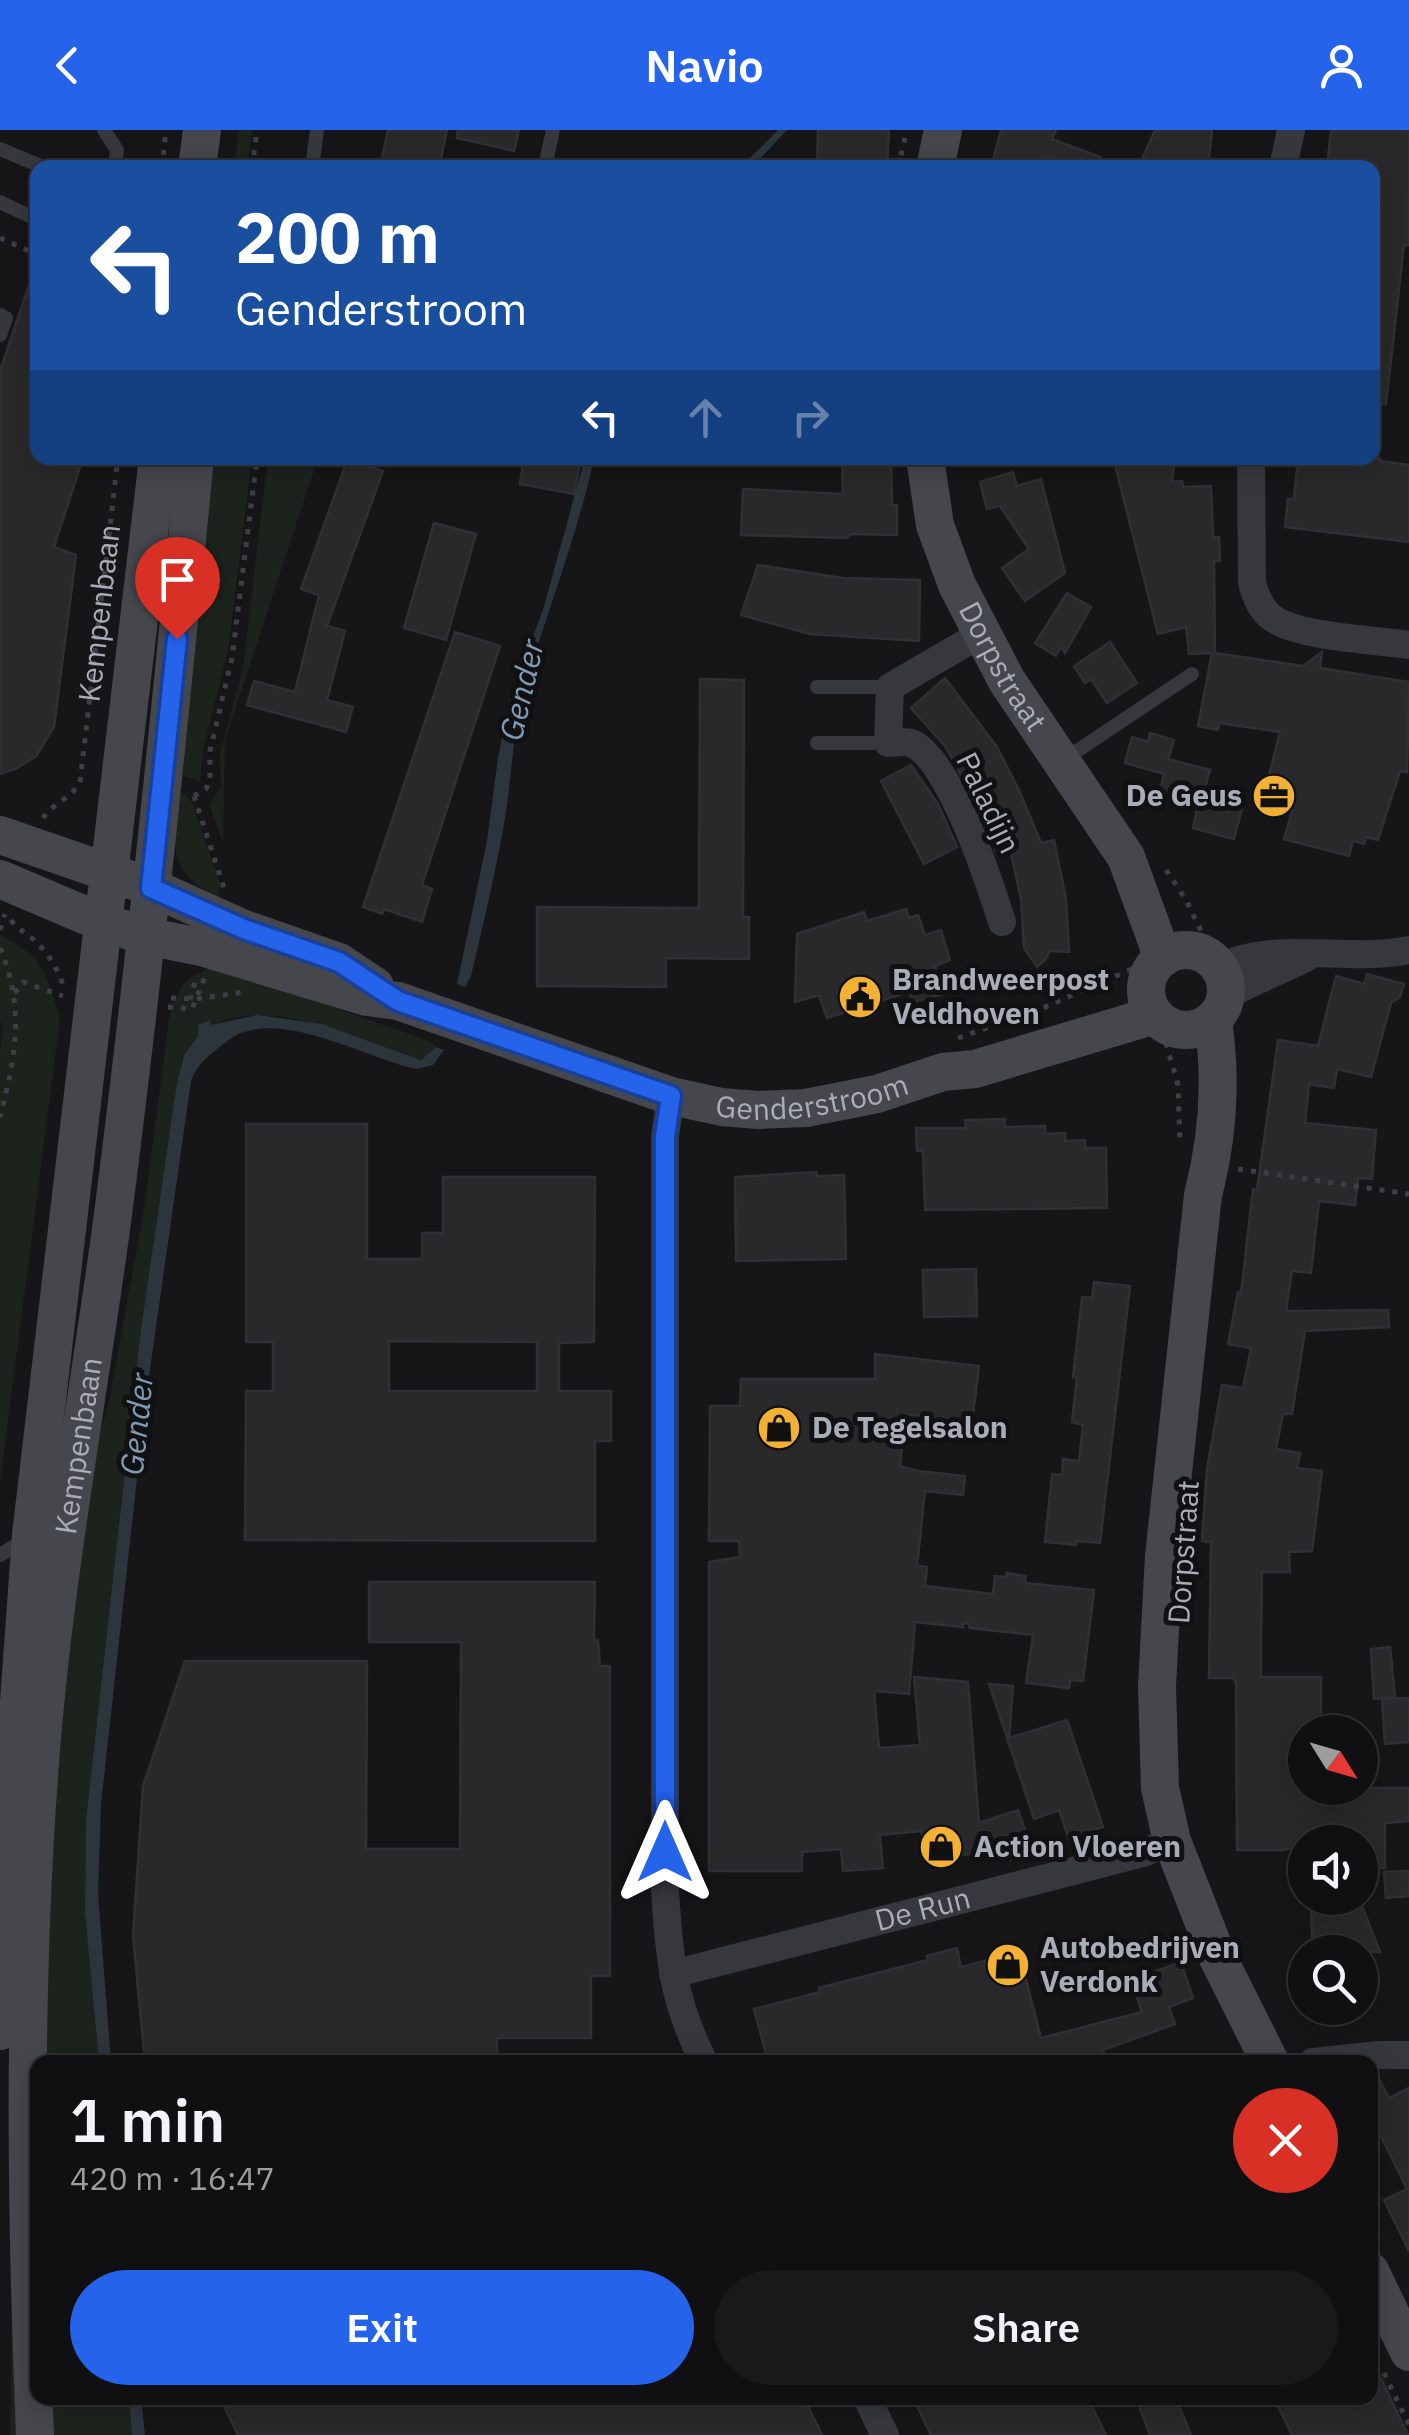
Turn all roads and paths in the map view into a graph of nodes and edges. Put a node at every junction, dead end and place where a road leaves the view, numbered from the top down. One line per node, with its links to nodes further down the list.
1 (104, 130): 12 (lane)
2 (166, 130): 13 (path)
3 (202, 130): 14 (main road)
4 (227, 130): 15 (main road)
5 (257, 130): 16 (path)
6 (317, 130): 17 (lane)
7 (552, 130): 18 (lane)
8 (906, 130): 19 (path)
9 (943, 130): 20 (main road)
10 (1291, 130): 21 (street)
11 (0, 149): 22 (lane)
12 (115, 160)
13 (163, 160)
14 (198, 160)
15 (224, 160)
16 (253, 160)
17 (313, 160)
18 (546, 160)
19 (900, 160)
20 (937, 160)
21 (1285, 160)
22 (30, 162)
23 (0, 202): 24 (lane)
24 (30, 216)
25 (0, 238): 26 (path)
26 (30, 252)
27 (0, 316): 28 (lane)
28 (0, 335)
29 (117, 465): 43 (path, Kempenbaan)
30 (157, 465): 45 (main road, Kempenbaan)
31 (194, 465): 47 (main road, Kempenbaan)
32 (256, 465): 48 (path)
33 (925, 465): 35 (main road, Dorpstraat)
34 (1251, 465): 36 (street)
35 (981, 634): 39 (street); 42 (main road, Dorpstraat)
36 (1409, 645)
37 (1192, 674): 42 (lane)
38 (817, 687): 39 (lane)
39 (890, 688): 41 (street)
40 (816, 743): 41 (lane, Paladijn)
41 (888, 743): 51 (street, Paladijn)
42 (1061, 763): 57 (main road, Dorpstraat)
43 (82, 770)
44 (0, 835): 45 (main road)
45 (109, 873): 47 (main road, Genderstroom); 50 (main road, Kempenbaan)
46 (0, 879): 50 (main road)
47 (151, 888): 53 (main road, Kempenbaan); 60 (main road, Genderstroom)
48 (234, 890)
49 (5, 920): 52 (path); 56 (path)
50 (101, 922): 53 (main road, Genderstroom); 66 (main road, Kempenbaan)
51 (1002, 922)
52 (0, 930)
53 (146, 936): 60 (main road, Genderstroom); 74 (main road, Kempenbaan)
54 (0, 948): 58 (path)
55 (1409, 950): 57 (street)
56 (64, 986)
57 (1182, 988): 61 (main road, Genderstroom); 61 (path, Genderstroom); 64 (main road, Dorpstraat)
58 (15, 992): 59 (path); 63 (path)
59 (56, 995)
60 (398, 1001): 62 (main road, Genderstroom)
61 (944, 1058): 62 (main road, Genderstroom)
62 (671, 1096): 68 (street)
63 (0, 1117)
64 (1214, 1181): 65 (path); 67 (main road, Dorpstraat)
65 (1409, 1194)
66 (16, 1545): 69 (main road, Kempenbaan)
67 (1172, 1841): 68 (street, De Run); 71 (main road, Dorpstraat)
68 (673, 1974): 70 (street)
69 (0, 2031)
70 (700, 2055)
71 (1266, 2055)
72 (1371, 2055): 73 (street)
73 (1409, 2055)
74 (30, 2269)
75 (1378, 2301): 76 (main road)
76 (1393, 2356): 79 (path)
77 (34, 2405): 80 (main road, Kempenbaan)
78 (871, 2405): 81 (street)
79 (1409, 2425)
80 (35, 2435)
81 (886, 2435)

